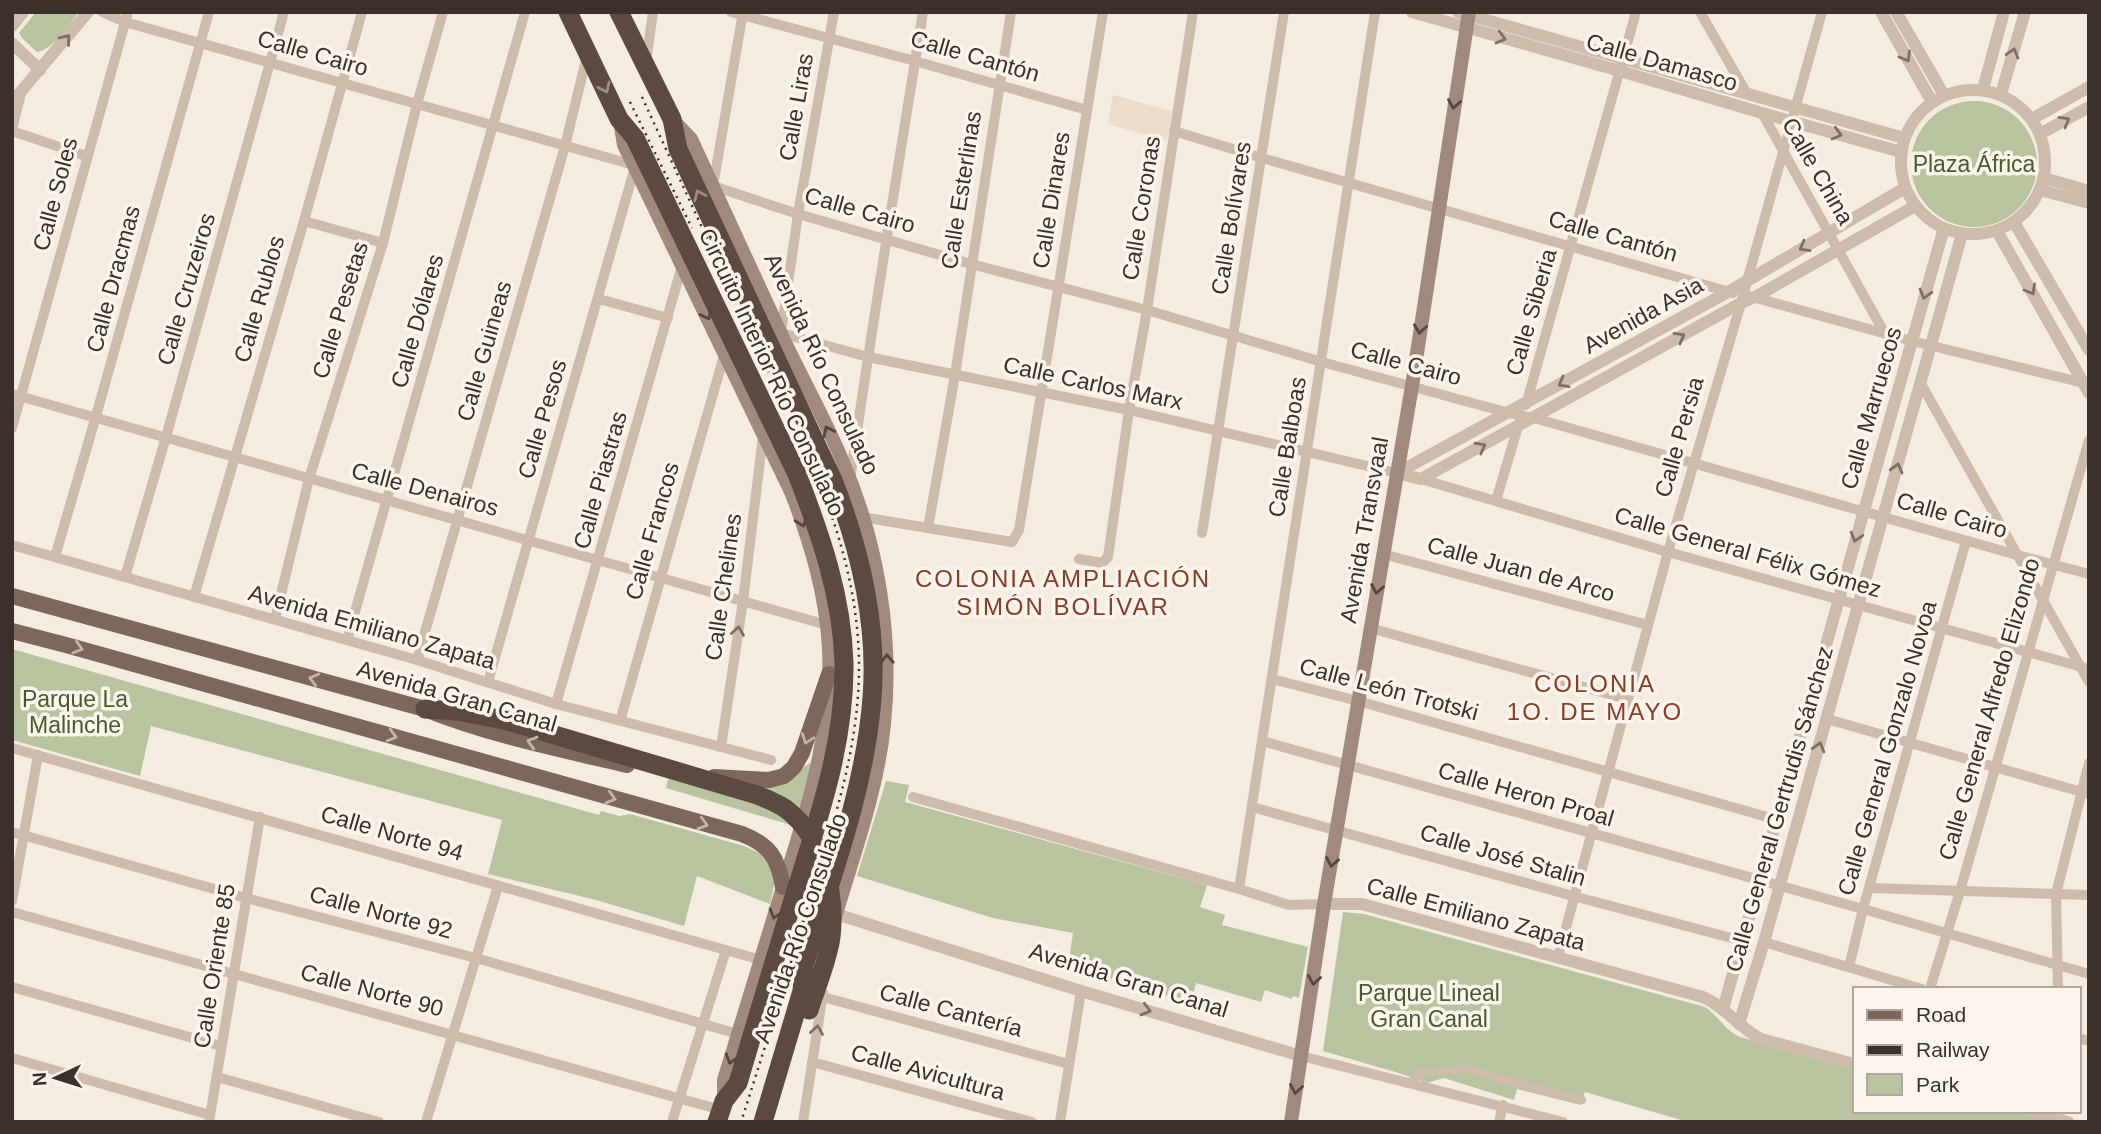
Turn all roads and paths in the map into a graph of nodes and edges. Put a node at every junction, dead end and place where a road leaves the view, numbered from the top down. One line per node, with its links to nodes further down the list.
1 (88, 12): 38 (street, one-way to 1)
2 (102, 12): 28 (street, Calle Cairo)
3 (209, 12): 32 (street, Calle Dracmas)
4 (285, 12): 35 (street, Calle Cruzeiros)
5 (362, 12): 39 (street, Calle Rublos)
6 (443, 12): 47 (street, Calle Pesetas)
7 (525, 12): 56 (street, Calle Dólares)
8 (568, 12): 33 (highway, Avenida Río Consulado)
9 (619, 12): 37 (highway, Avenida Río Consulado)
10 (653, 12): 37 (street)
11 (730, 12): 27 (street, Calle Cantón)
12 (834, 12): 30 (street, Calle Liras)
13 (923, 12): 34 (street)
14 (1012, 12): 40 (street, Calle Esterlinas)
15 (1103, 12): 50 (street, Calle Dinares)
16 (1193, 12): 58 (street, Calle Coronas)
17 (1284, 12): 65 (street, Calle Bolívares)
18 (1375, 12): 67 (street, Calle Balboas)
19 (1412, 12): 29 (street, Calle Damasco)
20 (1636, 12): 36 (street, Calle Siberia)
21 (1700, 12): 43 (street)
22 (1822, 12): 48 (street, Calle Persia)
23 (1881, 12): 46 (street, one-way to 46)
24 (1896, 12): 46 (street)
25 (2004, 12): 42 (street)
26 (2025, 12): 44 (street, one-way to 26)
27 (743, 14): 30 (street, Calle Cantón); 69 (street)
28 (126, 17): 32 (street, Calle Cairo); 64 (street, Calle Soles)
29 (1465, 17): 36 (street, Calle Damasco); 74 (main road, Avenida Transvaal, one-way to 74)
30 (831, 38): 34 (street, Calle Cantón); 75 (street, Calle Liras)
31 (12, 43): 38 (street)
32 (200, 43): 35 (street, Calle Cairo); 112 (street, Calle Dracmas)
33 (588, 52): 53 (highway, Avenida Río Consulado, one-way to 53); 61 (street, Calle Guineas)
34 (915, 61): 40 (street, Calle Cantón); 82 (street)
35 (270, 63): 39 (street, Calle Cairo); 117 (street, Calle Cruzeiros)
36 (1621, 64): 43 (street, Calle Damasco); 51 (street, Calle Damasco); 84 (street, Calle Siberia)
37 (646, 65): 52 (highway, Avenida Río Consulado)
38 (40, 70): 45 (street)
39 (341, 83): 47 (street, Calle Cairo); 76 (street, Calle Rublos)
40 (999, 85): 50 (street, Calle Cantón); 86 (street, Calle Esterlinas)
41 (2089, 87): 54 (street)
42 (1983, 89): 44 (street); 46 (street)
43 (1746, 92): 48 (street, Calle Damasco)
44 (2001, 94): 54 (street)
45 (16, 98): 57 (street)
46 (1938, 98): 60 (street)
47 (417, 104): 56 (street, Calle Cairo); 83 (street, Calle Pesetas)
48 (1795, 107): 55 (street, Calle Persia); 60 (street, Calle Damasco)
49 (2089, 107): 59 (street, one-way to 49)
50 (1087, 110): 89 (street, Calle Dinares)
51 (1762, 113): 55 (street, Calle Damasco); 63 (street, Calle China)
52 (672, 118): 69 (main road, Avenida Río Consulado); 189 (highway, Circuito Interior Río Consulado, one-way to 52)
53 (620, 119): 66 (main road, Avenida Río Consulado); 186 (highway, Circuito Interior Río Consulado)
54 (2032, 119): 59 (street)
55 (1791, 121): 62 (street, Calle Damasco, one-way to 62); 63 (street, Calle Persia)
56 (494, 127): 61 (street, Calle Cairo); 126 (street, Calle Dólares)
57 (12, 130): 64 (street)
58 (1174, 131): 65 (street, Calle Cantón); 93 (street, Calle Coronas)
59 (2040, 134): 68 (street)
60 (1905, 138): 62 (street)
61 (565, 146): 66 (street, Calle Cairo); 131 (street, Calle Guineas)
62 (1901, 152): 70 (street)
63 (1783, 153): 80 (street, Calle China); 88 (street, Calle Persia)
64 (86, 156): 109 (street, Calle Soles)
65 (1262, 158): 67 (street, Calle Cantón); 97 (street, Calle Bolívares)
66 (635, 166): 87 (main road, Avenida Río Consulado); 92 (street, Calle Pesos)
67 (1348, 182): 74 (street, Calle Cantón); 103 (street, Calle Balboas)
68 (2042, 184): 71 (street); 72 (street); 77 (street)
69 (713, 186): 75 (street, Calle Cairo); 95 (main road, Avenida Río Consulado)
70 (1905, 188): 73 (street); 80 (street, Avenida Asia)
71 (2089, 191)
72 (2089, 203)
73 (1916, 206): 78 (street); 85 (street, Avenida Asia)
74 (1438, 208): 84 (street, Calle Cantón); 106 (main road, Avenida Transvaal, one-way to 106)
75 (798, 214): 82 (street, Calle Cairo); 95 (street, Calle Liras)
76 (304, 221): 83 (street); 120 (street, Calle Rublos)
77 (2014, 222): 79 (street); 100 (street)
78 (1944, 229): 81 (street); 98 (street, Calle Marruecos, one-way to 98)
79 (1997, 231): 81 (street); 107 (street, one-way to 107)
80 (1829, 233): 85 (street, Calle China); 88 (street, Avenida Asia, one-way to 88)
81 (1962, 234): 99 (street, Calle Marruecos)
82 (888, 239): 86 (street, Calle Cairo); 102 (street)
83 (383, 243): 123 (street, Calle Pesetas)
84 (1571, 246): 90 (street, Calle Cantón); 110 (street, Calle Siberia)
85 (1839, 249): 91 (street, Avenida Asia); 96 (street, Calle China)
86 (971, 264): 89 (street, Calle Cairo); 104 (street, Calle Esterlinas)
87 (682, 266): 94 (street, Calle Piastras); 101 (main road, Avenida Río Consulado, one-way to 101)
88 (1748, 279): 90 (street, Avenida Asia); 91 (street, Calle Persia)
89 (1059, 287): 93 (street, Calle Cairo); 108 (street, Calle Dinares)
90 (1728, 292): 91 (street, Calle Cantón); 110 (street, Avenida Asia, one-way to 110)
91 (1746, 298): 96 (street, Calle Cantón); 113 (street, Avenida Asia, one-way to 91); 121 (street, Calle Persia)
92 (599, 299): 94 (street); 134 (street, Calle Pesos)
93 (1147, 310): 97 (street, Calle Cairo); 111 (street, Calle Coronas)
94 (668, 318): 142 (street, Calle Piastras)
95 (781, 333): 102 (street, Calle Carlos Marx); 125 (main road, Avenida Río Consulado, one-way to 95)
96 (1885, 334): 98 (street, Calle Cantón)
97 (1233, 337): 103 (street, Calle Cairo); 115 (street, Calle Bolívares)
98 (1912, 341): 99 (street, Calle Cantón); 128 (street, Calle Marruecos)
99 (1931, 346): 105 (street, Calle Marruecos); 107 (street, Calle Cantón)
100 (2089, 350)
101 (724, 352): 116 (main road, Avenida Río Consulado); 146 (street, Calle Francos)
102 (868, 357): 104 (street, Calle Carlos Marx); 125 (street)
103 (1322, 362): 106 (street, Calle Cairo); 119 (street, Calle Balboas)
104 (955, 375): 108 (street, Calle Carlos Marx); 132 (street, Calle Esterlinas)
105 (1920, 382): 130 (street, Calle Marruecos, one-way to 105); 139 (street)
106 (1412, 386): 113 (street, Calle Cairo); 122 (main road, Avenida Transvaal)
107 (2086, 388)
108 (1041, 394): 111 (street, Calle Carlos Marx); 132 (street, Calle Dinares)
109 (17, 395): 112 (street, Calle Denairos); 114 (street, Calle Soles)
110 (1527, 403): 113 (street, Avenida Asia)
111 (1129, 410): 115 (street, Calle Carlos Marx); 141 (street, Calle Coronas)
112 (96, 416): 117 (street, Calle Denairos); 140 (street, Calle Dracmas)
113 (1520, 419): 121 (street, Calle Cairo); 122 (street, Avenida Asia); 124 (street, Avenida Asia, one-way to 113); 127 (street)
114 (12, 428)
115 (1217, 431): 119 (street, Calle Carlos Marx); 133 (street, Calle Bolívares)
116 (764, 433): 151 (street, Calle Chelines); 154 (main road, Avenida Río Consulado, one-way to 154)
117 (166, 437): 120 (street, Calle Denairos); 145 (street, Calle Cruzeiros)
118 (2089, 440): 143 (street, Calle General Alfredo Elizondo)
119 (1307, 452): 122 (street, Calle Carlos Marx); 164 (street, Calle Balboas)
120 (235, 456): 123 (street, Calle Denairos); 148 (street, Calle Rublos)
121 (1693, 463): 128 (street, Calle Cairo); 137 (street, Calle Persia)
122 (1397, 473): 124 (street, Calle General Félix Gómez); 138 (main road, Avenida Transvaal)
123 (309, 479): 126 (street, Calle Denairos); 153 (street, Calle Pesetas)
124 (1421, 480): 127 (street, Calle General Félix Gómez)
125 (850, 481): 129 (main road, Avenida Río Consulado)
126 (388, 500): 131 (street, Calle Denairos); 159 (street, Calle Dólares)
127 (1496, 501): 137 (street, Calle General Félix Gómez)
128 (1863, 512): 130 (street, Calle Cairo); 149 (street, Calle Marruecos, one-way to 149)
129 (862, 517): 132 (street); 189 (main road, Avenida Río Consulado, one-way to 129)
130 (1883, 517): 135 (street, Calle Cairo); 152 (street, Calle Marruecos)
131 (457, 520): 134 (street, Calle Denairos); 161 (street, Calle Guineas)
132 (928, 528)
133 (1202, 533)
134 (530, 539): 142 (street, Calle Denairos); 165 (street, Calle Pesos)
135 (1966, 541): 139 (street, Calle Cairo); 157 (street, Calle General Gonzalo Novoa)
136 (12, 545): 140 (street, Avenida Emiliano Zapata)
137 (1668, 552): 149 (street, Calle General Félix Gómez); 155 (street, Calle Persia)
138 (1383, 554): 155 (street, Calle Juan de Arco); 156 (main road, Avenida Transvaal, one-way to 156)
139 (2017, 555): 143 (street, Calle Cairo); 150 (street)
140 (55, 557): 145 (street, Avenida Emiliano Zapata)
141 (1079, 559)
142 (599, 561): 146 (street, Calle Denairos); 169 (street, Calle Piastras)
143 (2052, 564): 144 (street, Calle Cairo); 150 (street, Calle General Alfredo Elizondo)
144 (2089, 574)
145 (125, 577): 148 (street, Avenida Emiliano Zapata)
146 (660, 578): 151 (street, Calle Denairos); 172 (street, Calle Francos)
147 (12, 596): 170 (main road, Avenida Gran Canal, one-way to 147)
148 (194, 597): 153 (street, Avenida Emiliano Zapata)
149 (1839, 599): 152 (street, Calle General Félix Gómez); 188 (street, Calle General Gertrudis Sánchez)
150 (2042, 600): 160 (street, Calle General Alfredo Elizondo); 162 (street)
151 (743, 601): 154 (street, Calle Denairos); 175 (street, Calle Chelines, one-way to 151)
152 (1859, 604): 157 (street, Calle General Félix Gómez); 171 (street, Calle General Gertrudis Sánchez)
153 (275, 619): 159 (street, Avenida Emiliano Zapata)
154 (827, 625): 163 (main road, Avenida Río Consulado)
155 (1648, 625): 167 (street, Calle Persia)
156 (1370, 628): 167 (street); 168 (main road, Avenida Transvaal)
157 (1943, 628): 160 (street, Calle General Félix Gómez); 174 (street, Calle General Gonzalo Novoa)
158 (12, 631): 198 (main road, one-way to 198)
159 (348, 640): 161 (street, Avenida Emiliano Zapata)
160 (2029, 652): 162 (street, Calle General Félix Gómez); 181 (street, Calle General Alfredo Elizondo)
161 (417, 660): 165 (street, Avenida Emiliano Zapata)
162 (2085, 668): 166 (street)
163 (829, 674): 170 (main road, Avenida Gran Canal, one-way to 170); 186 (main road, Avenida Río Consulado)
164 (1272, 679): 168 (street, Calle León Trotski); 173 (street, Calle Balboas)
165 (488, 682): 169 (street, Avenida Emiliano Zapata)
166 (2089, 682)
167 (1627, 699): 182 (street, Calle Persia)
168 (1359, 701): 180 (main road, Avenida Transvaal); 182 (street, Calle León Trotski)
169 (556, 704): 172 (street, Avenida Emiliano Zapata)
170 (425, 709): 253 (highway)
171 (1827, 719): 174 (street); 197 (street, Calle General Gertrudis Sánchez, one-way to 171)
172 (620, 721): 175 (street, Avenida Emiliano Zapata)
173 (1262, 741): 180 (street, Calle Heron Proal); 185 (street, Calle Balboas)
174 (1909, 742): 181 (street); 199 (street, Calle General Gonzalo Novoa)
175 (720, 747): 178 (street, Avenida Emiliano Zapata)
176 (12, 748): 177 (street, Calle Norte 94)
177 (38, 755): 187 (street, Calle Norte 94); 191 (street)
178 (771, 760)
179 (2089, 763): 183 (street)
180 (1348, 766): 190 (main road, Avenida Transvaal); 192 (street, Calle Heron Proal)
181 (1996, 766): 183 (street); 201 (street, Calle General Alfredo Elizondo)
182 (1608, 771): 188 (street, Calle León Trotski); 192 (street, Calle Persia)
183 (2085, 793): 202 (street)
184 (913, 797): 200 (street, Calle Emiliano Zapata)
185 (1252, 807): 190 (street, Calle José Stalin); 200 (street, Calle Balboas)
186 (812, 815): 193 (highway, Circuito Interior Río Consulado)
187 (260, 817): 196 (street, Calle Norte 94); 205 (street, Calle Oriente 85)
188 (1778, 820): 195 (street, Calle General Gertrudis Sánchez)
189 (854, 827): 194 (highway, Circuito Interior Río Consulado)
190 (1338, 830): 204 (street, Calle José Stalin); 207 (main road, Avenida Transvaal, one-way to 207)
191 (18, 834): 205 (street, Calle Norte 92); 206 (street)
192 (1591, 834): 195 (street, Calle Heron Proal); 204 (street, Calle Persia)
193 (799, 859): 198 (main road, Avenida Río Consulado); 245 (highway, Circuito Interior Río Consulado)
194 (840, 872): 210 (main road, Avenida Río Consulado); 226 (highway, Circuito Interior Río Consulado)
195 (1760, 882): 197 (street, Calle Heron Proal); 212 (street, Calle General Gertrudis Sánchez)
196 (498, 886): 214 (street, Calle Norte 94); 216 (street)
197 (1779, 886): 208 (street, Calle Heron Proal); 213 (street, Calle General Gertrudis Sánchez)
198 (783, 887): 217 (main road, Avenida Río Consulado, one-way to 217)
199 (1870, 888): 201 (street); 208 (street, Calle General Gonzalo Novoa)
200 (1239, 889): 207 (street, Calle Emiliano Zapata)
201 (1960, 891): 202 (street); 211 (street, Calle General Alfredo Elizondo)
202 (2056, 894): 203 (street); 218 (street)
203 (2089, 895)
204 (1573, 896): 212 (street, Calle José Stalin); 215 (street, Calle Persia)
205 (246, 898): 216 (street, Calle Norte 92); 220 (street, Calle Oriente 85)
206 (12, 901)
207 (1324, 904): 215 (street, Calle Emiliano Zapata); 235 (main road, Avenida Transvaal, one-way to 235)
208 (1863, 909): 211 (street, Calle Heron Proal); 219 (street, Calle General Gonzalo Novoa)
209 (12, 912): 220 (street, Calle Norte 90)
210 (836, 914): 226 (main road, Avenida Río Consulado); 227 (street, Avenida Gran Canal); 228 (street)
211 (1947, 932): 218 (street, Calle Heron Proal); 224 (street, Calle General Alfredo Elizondo)
212 (1743, 941): 229 (street, Calle General Gertrudis Sánchez)
213 (1764, 942): 219 (street); 230 (street, Calle General Gertrudis Sánchez)
214 (726, 950): 217 (street, Calle Norte 94); 231 (street)
215 (1558, 957): 229 (street, Calle Emiliano Zapata)
216 (476, 958): 231 (street, Calle Norte 92); 232 (street)
217 (761, 960): 233 (main road, Avenida Río Consulado)
218 (2058, 965): 221 (street, Calle Heron Proal); 225 (street)
219 (1849, 967): 223 (street)
220 (234, 974): 232 (street, Calle Norte 90); 234 (street, Calle Oriente 85)
221 (2089, 974)
222 (12, 987): 234 (street)
223 (1915, 987)
224 (1931, 987)
225 (2058, 987)
226 (803, 991): 252 (highway, Avenida Río Consulado)
227 (1081, 991): 235 (street, Avenida Gran Canal, one-way to 235); 238 (street)
228 (823, 997): 237 (street, one-way to 228); 238 (street, Calle Cantería)
229 (1723, 1009): 230 (street, Calle Emiliano Zapata)
230 (1739, 1024): 239 (street, Calle Emiliano Zapata)
231 (703, 1025): 233 (street, Calle Norte 92); 242 (street)
232 (453, 1034): 242 (street, Calle Norte 90); 250 (street)
233 (738, 1034): 245 (main road, Avenida Río Consulado, one-way to 245)
234 (222, 1046): 240 (street, Calle Oriente 85)
235 (1301, 1056): 241 (street, Avenida Gran Canal); 257 (main road, Avenida Transvaal, one-way to 257)
236 (12, 1058): 248 (street)
237 (812, 1062): 254 (street); 255 (street, Calle Avicultura)
238 (1069, 1064): 256 (street)
239 (1853, 1064)
240 (217, 1077): 248 (street, Calle Oriente 85); 249 (street)
241 (1411, 1083): 243 (street); 244 (street, Avenida Gran Canal)
242 (680, 1099): 245 (street, Calle Norte 90); 251 (street)
243 (1582, 1100)
244 (1503, 1105): 258 (street); 259 (street, Avenida Gran Canal)
245 (721, 1111)
246 (2041, 1113): 247 (street)
247 (2063, 1117)
248 (210, 1118)
249 (379, 1122)
250 (426, 1122)
251 (672, 1122)
252 (763, 1122)
253 (776, 1122)
254 (803, 1122)
255 (1032, 1122)
256 (1060, 1122)
257 (1291, 1122)
258 (1499, 1122)
259 (1563, 1122)

